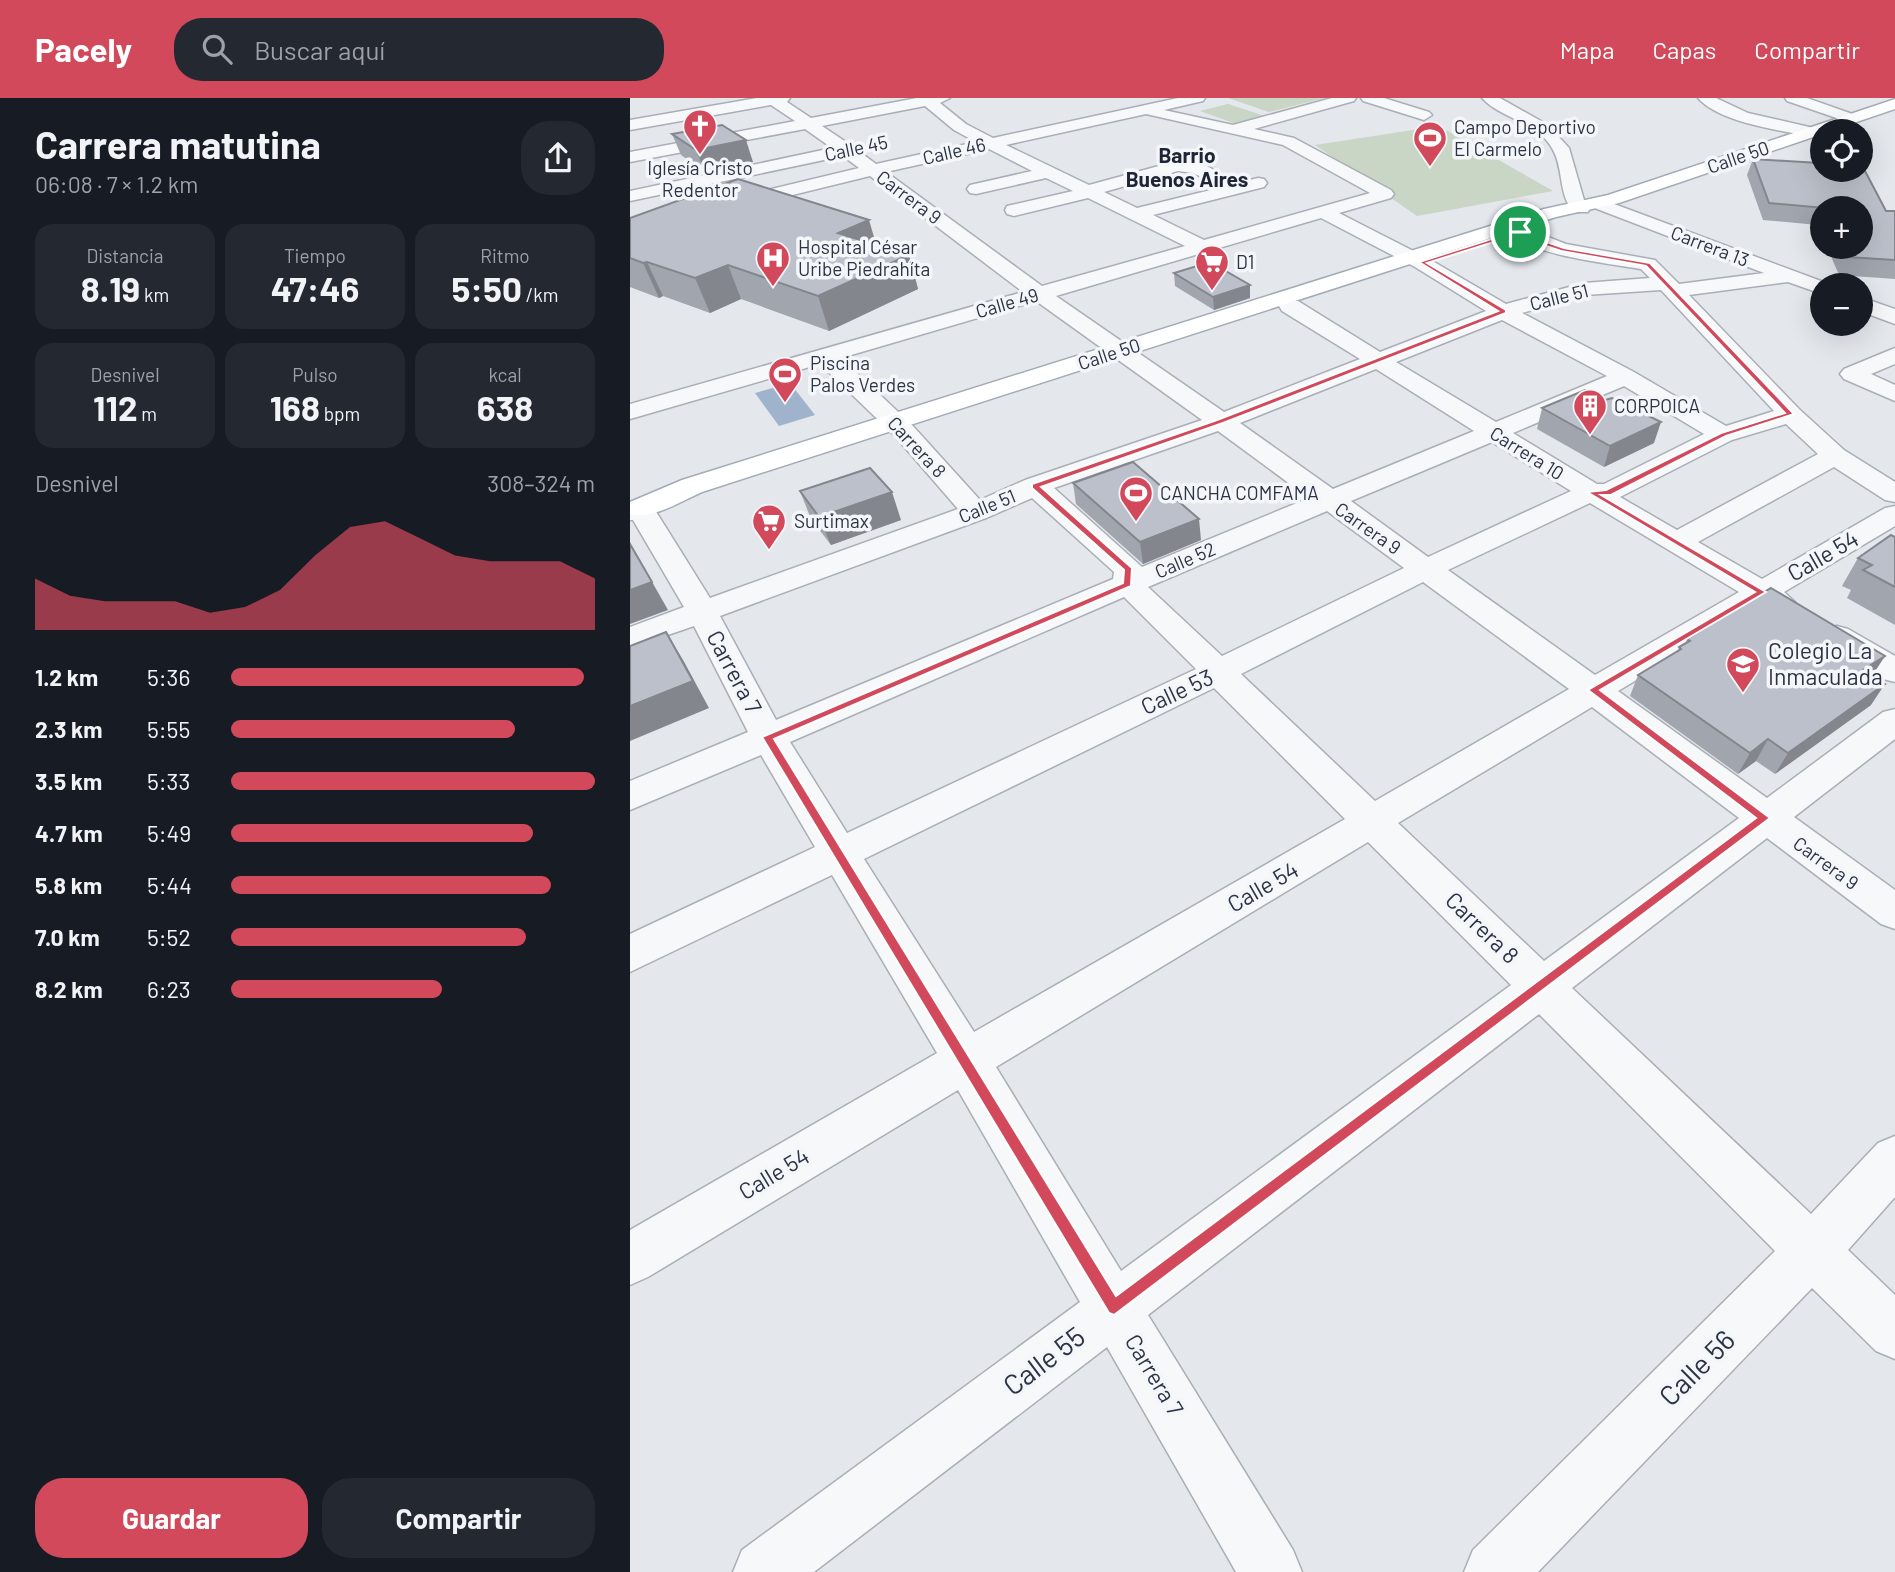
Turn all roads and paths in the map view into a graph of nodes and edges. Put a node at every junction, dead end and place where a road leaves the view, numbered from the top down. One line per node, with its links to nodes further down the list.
1 (1198, 98): 11 (street, Calle 46)
2 (1349, 98): 18 (street)
3 (1368, 98): 12 (street)
4 (1489, 98): 34 (street)
5 (1705, 98): 20 (street)
6 (1792, 98): 13 (street)
7 (776, 99): 15 (street, Carrera 9); 16 (street)
8 (932, 99): 15 (street); 17 (street)
9 (1119, 102): 11 (street)
10 (1895, 104): 13 (main road, Calle 50)
11 (1144, 110): 18 (street); 22 (street, Calle 46)
12 (1424, 115)
13 (1853, 119)
14 (984, 122): 17 (street)
15 (808, 123): 24 (street, Carrera 9); 25 (street)
16 (630, 124)
17 (960, 127): 19 (street); 22 (street)
18 (1230, 130): 36 (street, Calle 49)
19 (935, 132)
20 (1810, 132)
21 (1810, 133): 34 (main road, Calle 50)
22 (989, 143): 26 (street, Calle 46); 27 (street)
23 (871, 145): 24 (street, Calle 45)
24 (846, 150): 26 (street, Carrera 9); 30 (street, Calle 45)
25 (630, 158): 30 (street)
26 (872, 170): 37 (street, Calle 46); 46 (street, Carrera 9)
27 (1048, 172): 31 (street); 32 (street)
28 (1229, 183): 32 (street)
29 (1258, 184): 38 (street)
30 (662, 189): 33 (street, Calle 45); 37 (street)
31 (976, 189)
32 (1088, 192): 35 (street); 38 (street)
33 (630, 196)
34 (1589, 206): 40 (main road, Calle 50); 42 (main road, Calle 50); 43 (street, Carrera 13)
35 (1014, 210)
36 (1321, 211): 41 (street, Calle 49); 42 (street)
37 (689, 214): 39 (street, Calle 46)
38 (1136, 214): 41 (street)
39 (630, 229)
40 (1520, 232): 42 (main road, Calle 50); 45 (street)
41 (1201, 246): 46 (street, Calle 49)
42 (1417, 260): 47 (main road, Calle 50); 49 (street); 51 (main road, Calle 50)
43 (1789, 276): 44 (street, Carrera 13); 45 (street, Calle 51)
44 (1810, 284)
45 (1669, 287): 49 (street, Calle 51); 58 (street)
46 (1039, 294): 51 (street, Carrera 9); 53 (street, Calle 49)
47 (1290, 306): 51 (main road, Calle 50); 54 (street)
48 (1873, 308): 50 (street)
49 (1503, 312): 54 (street, Calle 51); 55 (street)
50 (1895, 317)
51 (1127, 354): 59 (street, Carrera 9); 60 (main road, Calle 50)
52 (1895, 355): 56 (street)
53 (825, 356): 57 (street, Calle 49); 60 (street, Carrera 8)
54 (1376, 361): 59 (street, Calle 51); 61 (street, Carrera 10)
55 (1626, 377): 61 (street, Calle 52); 62 (street)
56 (1895, 394)
57 (630, 412)
58 (1790, 414): 62 (street, Calle 53); 63 (street)
59 (1220, 422): 64 (street, Calle 51); 67 (street, Carrera 9)
60 (899, 426): 68 (main road, Calle 50); 69 (street, Carrera 8)
61 (1494, 432): 65 (street, Carrera 10); 67 (street, Calle 52)
62 (1723, 435): 65 (street, Calle 53)
63 (1835, 456): 66 (street); 71 (street)
64 (1035, 486): 69 (street, Calle 51); 73 (street, Carrera 8)
65 (1591, 492): 71 (street, Carrera 10); 72 (street, Calle 53)
66 (1895, 494)
67 (1328, 500): 72 (street, Carrera 9); 73 (street, Calle 52)
68 (634, 504): 75 (street, Carrera 7)
69 (976, 512): 75 (street, Calle 51)
70 (1895, 514): 74 (street, Calle 54)
71 (1676, 542): 74 (street, Carrera 10)
72 (1426, 569): 78 (street, Calle 53); 79 (street, Carrera 9)
73 (1128, 584): 78 (street, Carrera 8); 81 (street, Calle 52)
74 (1762, 592): 77 (street, Carrera 10); 79 (street, Calle 54)
75 (702, 611): 76 (street, Calle 51); 81 (street, Carrera 7)
76 (630, 638)
77 (1895, 671)
78 (1218, 672): 84 (street, Carrera 8); 85 (street, Calle 53)
79 (1593, 690): 83 (street, Carrera 9); 84 (street, Calle 54)
80 (1895, 721): 83 (street, Calle 55)
81 (768, 737): 82 (street, Calle 52); 85 (street, Carrera 7)
82 (630, 796)
83 (1764, 818): 86 (street, Carrera 9); 88 (street, Calle 55)
84 (1373, 822): 88 (street, Carrera 8); 89 (street, Calle 54)
85 (837, 853): 87 (street, Calle 53); 89 (street, Carrera 7)
86 (1895, 912)
87 (630, 954)
88 (1543, 987): 91 (street, Carrera 8); 93 (street, Calle 55)
89 (966, 1060): 92 (street, Calle 54); 93 (street, Carrera 7)
90 (1895, 1160): 91 (street, Calle 56)
91 (1811, 1252): 94 (street, Carrera 8); 97 (street, Calle 56)
92 (630, 1259)
93 (1114, 1307): 95 (street, Calle 55); 96 (street, Carrera 7)
94 (1895, 1332)
95 (764, 1572)
96 (1271, 1572)
97 (1495, 1572)

